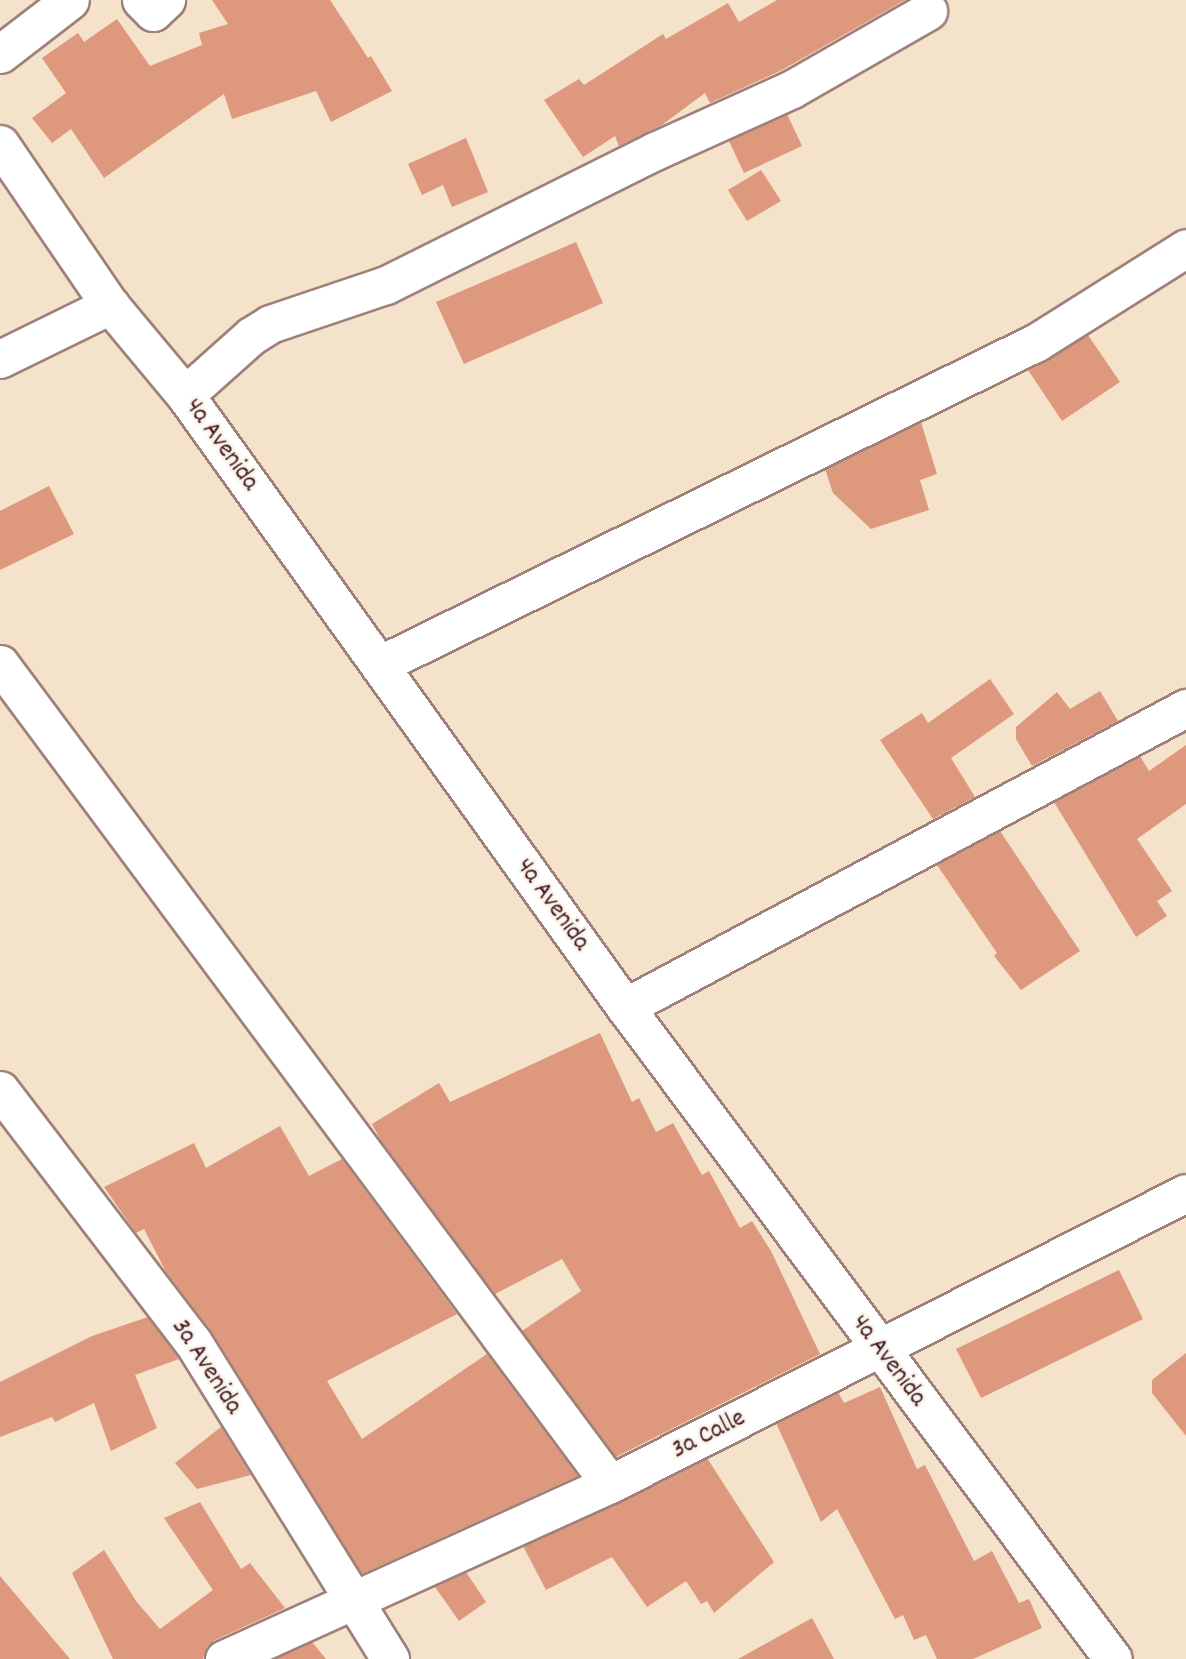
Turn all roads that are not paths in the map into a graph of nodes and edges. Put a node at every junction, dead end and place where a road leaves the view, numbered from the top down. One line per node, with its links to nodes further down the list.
1 (70, 0): 5 (street)
2 (141, 0): 3 (street)
3 (166, 0)
4 (928, 11): 10 (street)
5 (0, 54)
6 (0, 144): 8 (street, 4a Avenida)
7 (1186, 248): 12 (street)
8 (110, 305): 9 (street); 10 (street, 4a Avenida)
9 (0, 359)
10 (185, 395): 12 (street, 4a Avenida)
11 (0, 664): 18 (street)
12 (379, 665): 14 (street, 4a Avenida)
13 (1186, 708): 14 (street)
14 (625, 1007): 17 (street, 4a Avenida)
15 (0, 1090): 19 (street, 3a Avenida)
16 (1186, 1193): 17 (street, 3a Calle)
17 (880, 1350): 18 (street, 3a Calle); 22 (street, 4a Avenida)
18 (610, 1485): 19 (street, 3a Calle)
19 (352, 1600): 20 (street, 3a Calle); 21 (street, 3a Avenida)
20 (224, 1659)
21 (390, 1659)
22 (1113, 1659)

